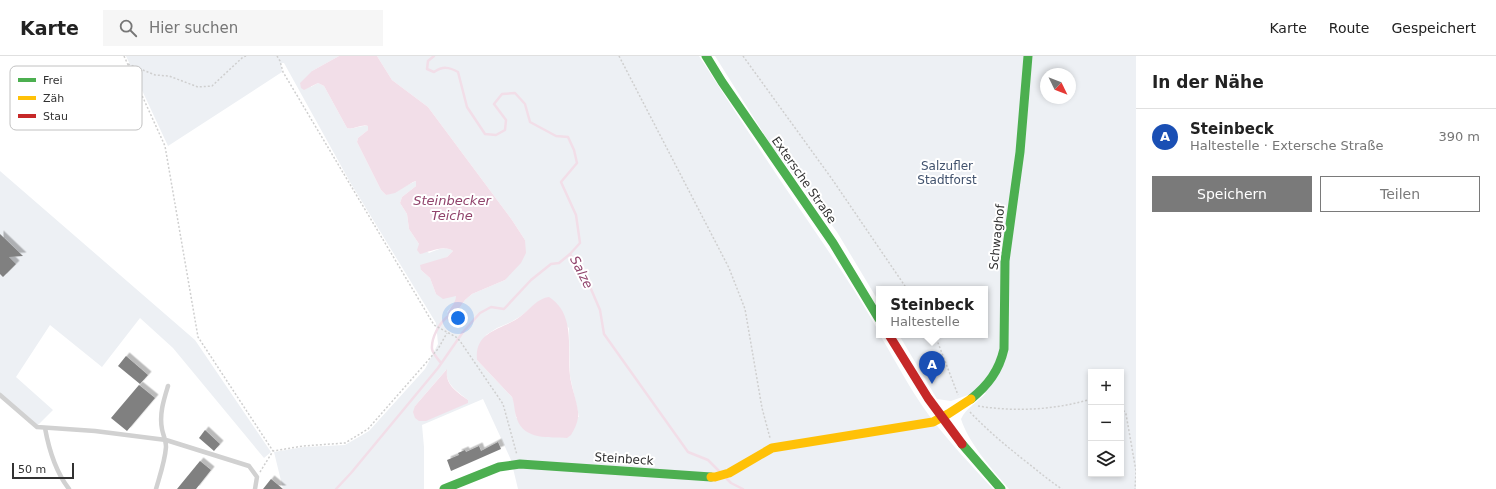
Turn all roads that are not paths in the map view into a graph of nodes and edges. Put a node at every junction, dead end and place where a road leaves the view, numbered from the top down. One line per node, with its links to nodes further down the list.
1 (706, 56): 3 (street, Extersche Straße)
2 (1028, 56): 7 (street, Schwaghof)
3 (876, 314)
4 (891, 338): 7 (street)
5 (168, 386): 9 (lane)
6 (0, 395): 8 (lane)
7 (942, 418): 13 (street, Steinbeck); 14 (street)
8 (45, 428): 9 (lane); 10 (lane)
9 (166, 440): 11 (lane); 12 (lane)
10 (69, 489)
11 (156, 489)
12 (255, 489)
13 (444, 489)
14 (1001, 489)

